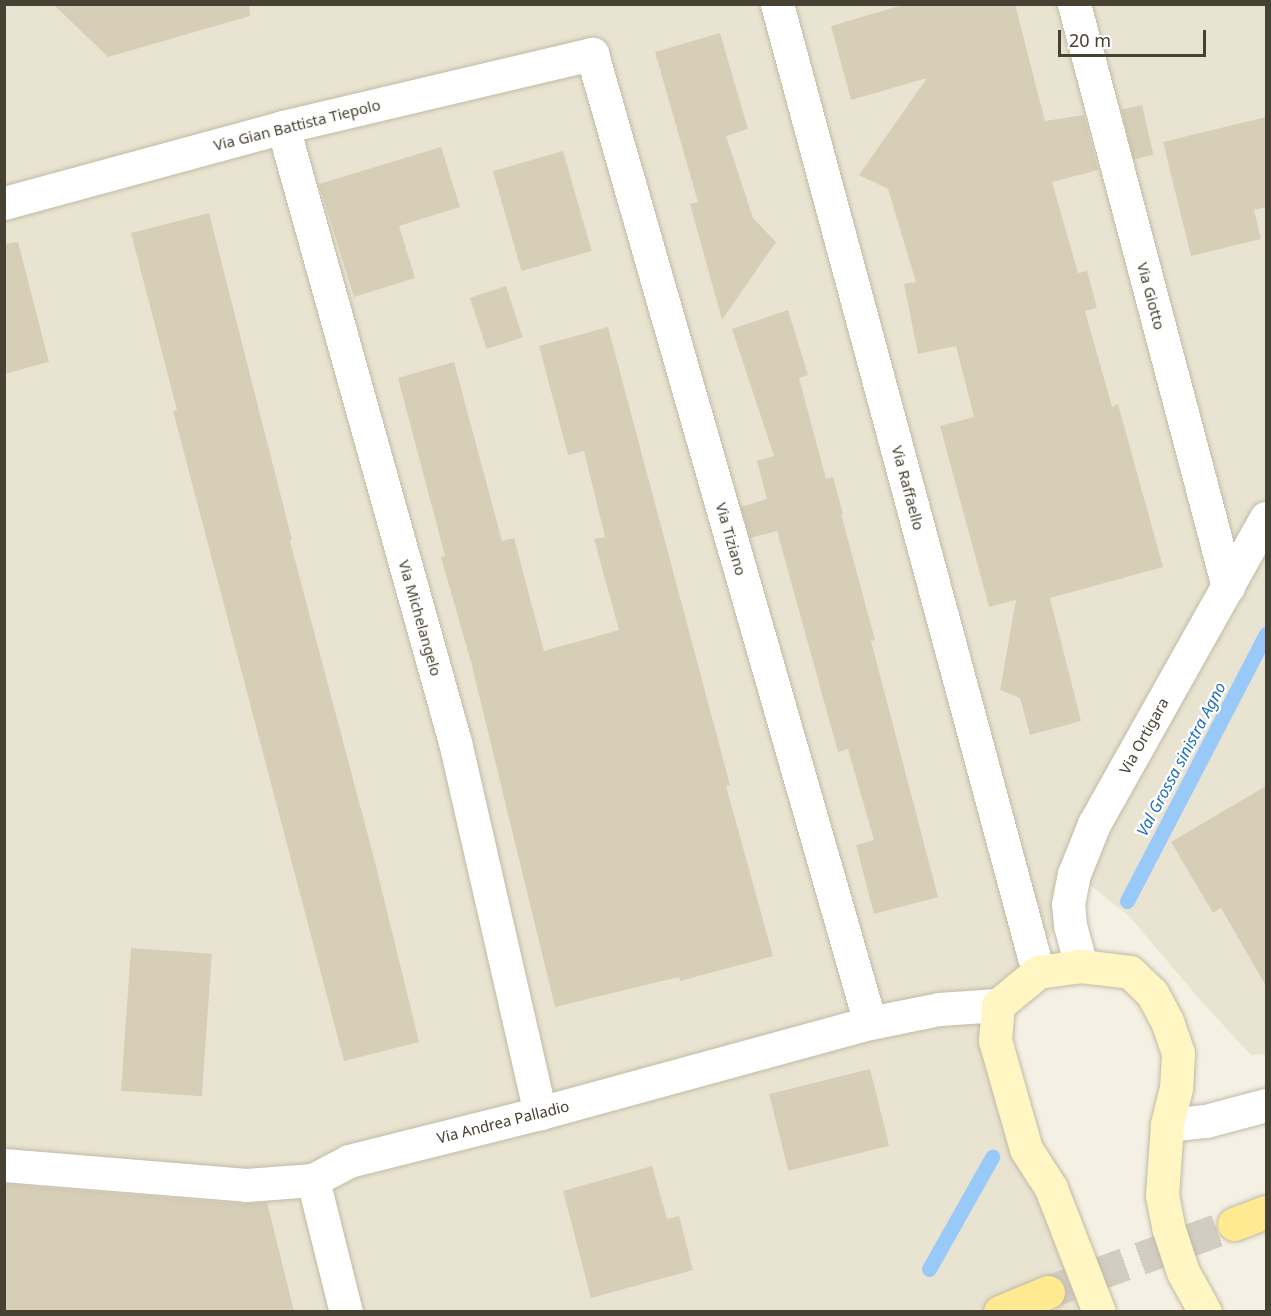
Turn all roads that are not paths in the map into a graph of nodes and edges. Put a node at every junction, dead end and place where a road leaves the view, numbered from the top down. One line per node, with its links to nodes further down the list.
1 (777, 4): 9 (street, Via Raffaello)
2 (1074, 4): 7 (street, Via Giotto)
3 (592, 54): 4 (street, Via Gian Battista Tiepolo); 11 (street, Via Tiziano)
4 (283, 127): 5 (street, Via Gian Battista Tiepolo); 13 (street, Via Michelangelo)
5 (4, 202)
6 (1266, 518): 7 (street, Via Ortigara)
7 (1228, 587): 8 (street, Via Ortigara)
8 (1081, 966): 9 (street); 14 (street)
9 (1038, 972): 10 (street)
10 (998, 1005): 11 (street, Via Andrea Palladio); 22 (street)
11 (870, 1023): 13 (street, Via Andrea Palladio)
12 (1266, 1105): 14 (street)
13 (540, 1113): 16 (street, Via Andrea Palladio)
14 (1167, 1125): 23 (street)
15 (4, 1165): 16 (street, Via Andrea Palladio)
16 (313, 1180): 20 (street)
17 (1266, 1212): 18 (main road)
18 (1234, 1224)
19 (1048, 1292): 21 (main road)
20 (346, 1311)
21 (1000, 1311)
22 (1099, 1311)
23 (1205, 1311)

